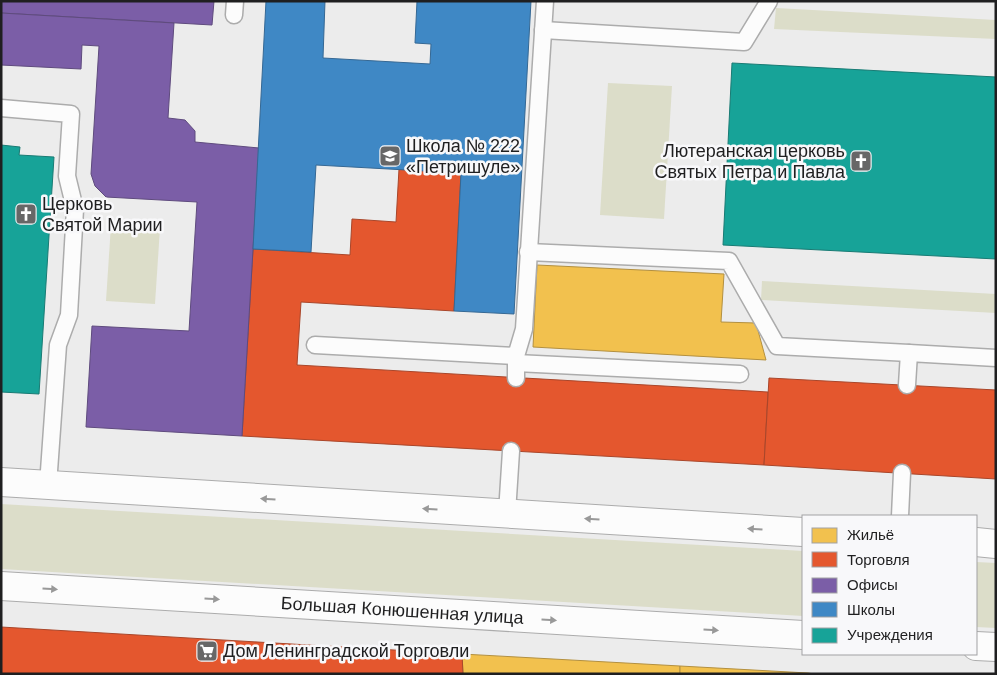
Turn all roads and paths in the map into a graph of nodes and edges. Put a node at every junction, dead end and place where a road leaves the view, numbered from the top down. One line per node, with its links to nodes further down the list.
1 (545, 1): 3 (lane)
2 (768, 1): 3 (lane)
3 (543, 30): 5 (lane)
4 (1, 108): 15 (lane)
5 (528, 252): 7 (lane); 9 (lane)
6 (315, 345): 9 (lane)
7 (909, 353): 8 (lane); 11 (lane)
8 (996, 358)
9 (516, 366): 10 (lane)
10 (740, 374)
11 (907, 385)
12 (511, 451): 16 (lane)
13 (902, 473): 17 (lane)
14 (1, 482): 15 (main road)
15 (48, 485): 16 (main road, one-way to 15)
16 (507, 513): 18 (main road, one-way to 16)
17 (900, 515)
18 (802, 532)
19 (977, 542): 20 (main road)
20 (996, 544)
21 (1, 586): 22 (main road, Большая Конюшенная улица, one-way to 22)
22 (802, 635)
23 (977, 646): 24 (main road)
24 (996, 647)

